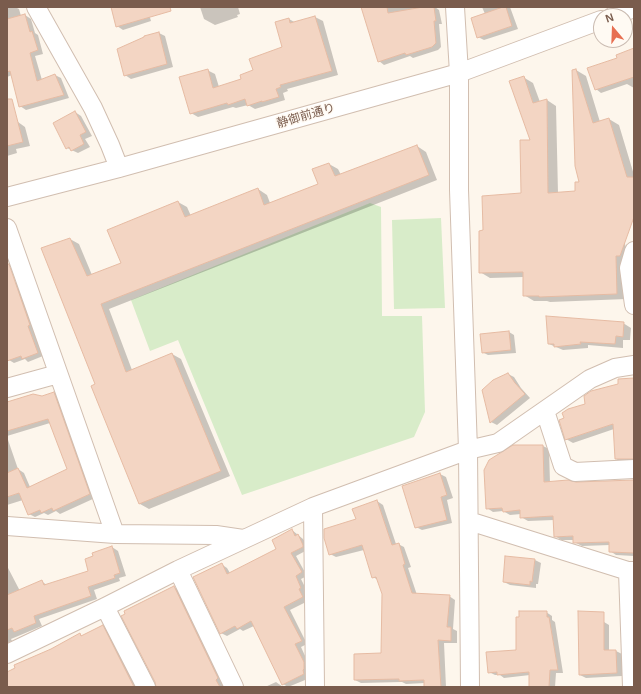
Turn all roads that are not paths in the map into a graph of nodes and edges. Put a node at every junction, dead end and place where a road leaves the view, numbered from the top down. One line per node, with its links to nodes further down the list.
1 (36, 7): 5 (street)
2 (455, 7): 4 (street)
3 (593, 23): 4 (street, 静御前通り)
4 (459, 74): 5 (street, 静御前通り); 14 (street)
5 (119, 168): 6 (street, 静御前通り)
6 (7, 198)
7 (7, 228): 11 (street)
8 (634, 252): 9 (street)
9 (634, 305)
10 (634, 365): 13 (street)
11 (58, 374): 12 (street); 19 (street)
12 (7, 388)
13 (545, 411): 14 (street); 15 (street)
14 (468, 450): 16 (street); 17 (street)
15 (634, 469)
16 (313, 507): 20 (street); 27 (street)
17 (469, 521): 22 (street); 28 (street)
18 (7, 526): 19 (street)
19 (116, 534): 20 (street)
20 (243, 539): 21 (street)
21 (178, 570): 23 (street); 26 (street)
22 (631, 571): 29 (street)
23 (105, 607): 24 (street); 25 (street)
24 (7, 654)
25 (146, 687)
26 (234, 687)
27 (315, 687)
28 (470, 687)
29 (632, 687)

